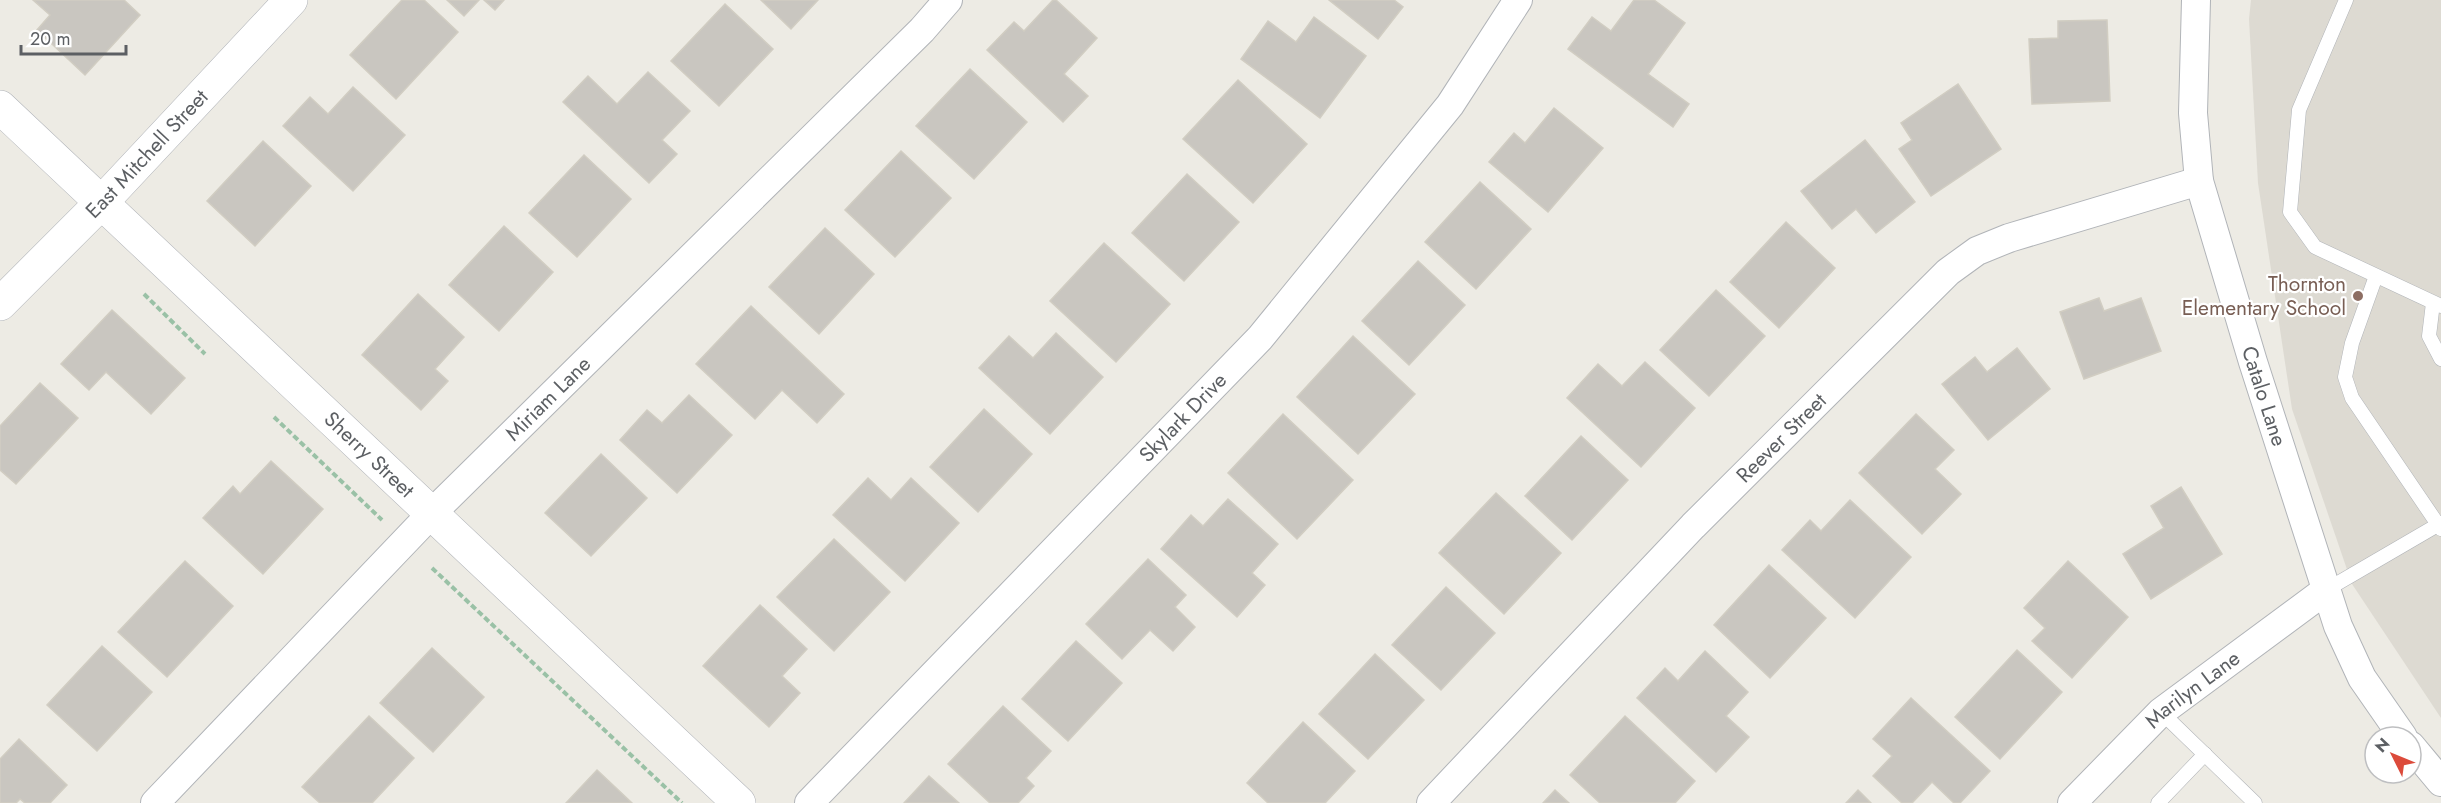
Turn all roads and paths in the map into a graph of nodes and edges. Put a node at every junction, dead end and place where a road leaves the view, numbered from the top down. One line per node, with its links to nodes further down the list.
1 (291, 0): 8 (street, East Mitchell Street)
2 (948, 0): 16 (street, Miriam Lane)
3 (1518, 0): 29 (street, Skylark Drive)
4 (2196, 0): 7 (street, Catalo Lane)
5 (2346, 0): 9 (lane)
6 (0, 107): 8 (street, Sherry Street)
7 (2199, 181): 20 (street, Catalo Lane); 30 (street, Reever Street)
8 (101, 203): 11 (street, East Mitchell Street); 16 (street, Sherry Street)
9 (2376, 276): 12 (lane); 18 (lane)
10 (141, 291): 13 (path)
11 (0, 304)
12 (2437, 305): 14 (lane)
13 (205, 354)
14 (2441, 359)
15 (274, 417): 17 (path)
16 (432, 513): 26 (street, Miriam Lane); 28 (street, Sherry Street)
17 (384, 521)
18 (2440, 525): 20 (lane)
19 (432, 567): 27 (path)
20 (2326, 590): 21 (street, Marilyn Lane); 22 (street, Catalo Lane)
21 (2161, 712): 23 (lane); 31 (street, Marilyn Lane)
22 (2395, 725)
23 (2205, 754): 32 (lane); 33 (lane)
24 (2423, 761): 25 (street)
25 (2441, 782)
26 (155, 803)
27 (682, 803)
28 (739, 803)
29 (809, 803)
30 (1431, 803)
31 (2072, 803)
32 (2158, 803)
33 (2256, 803)

